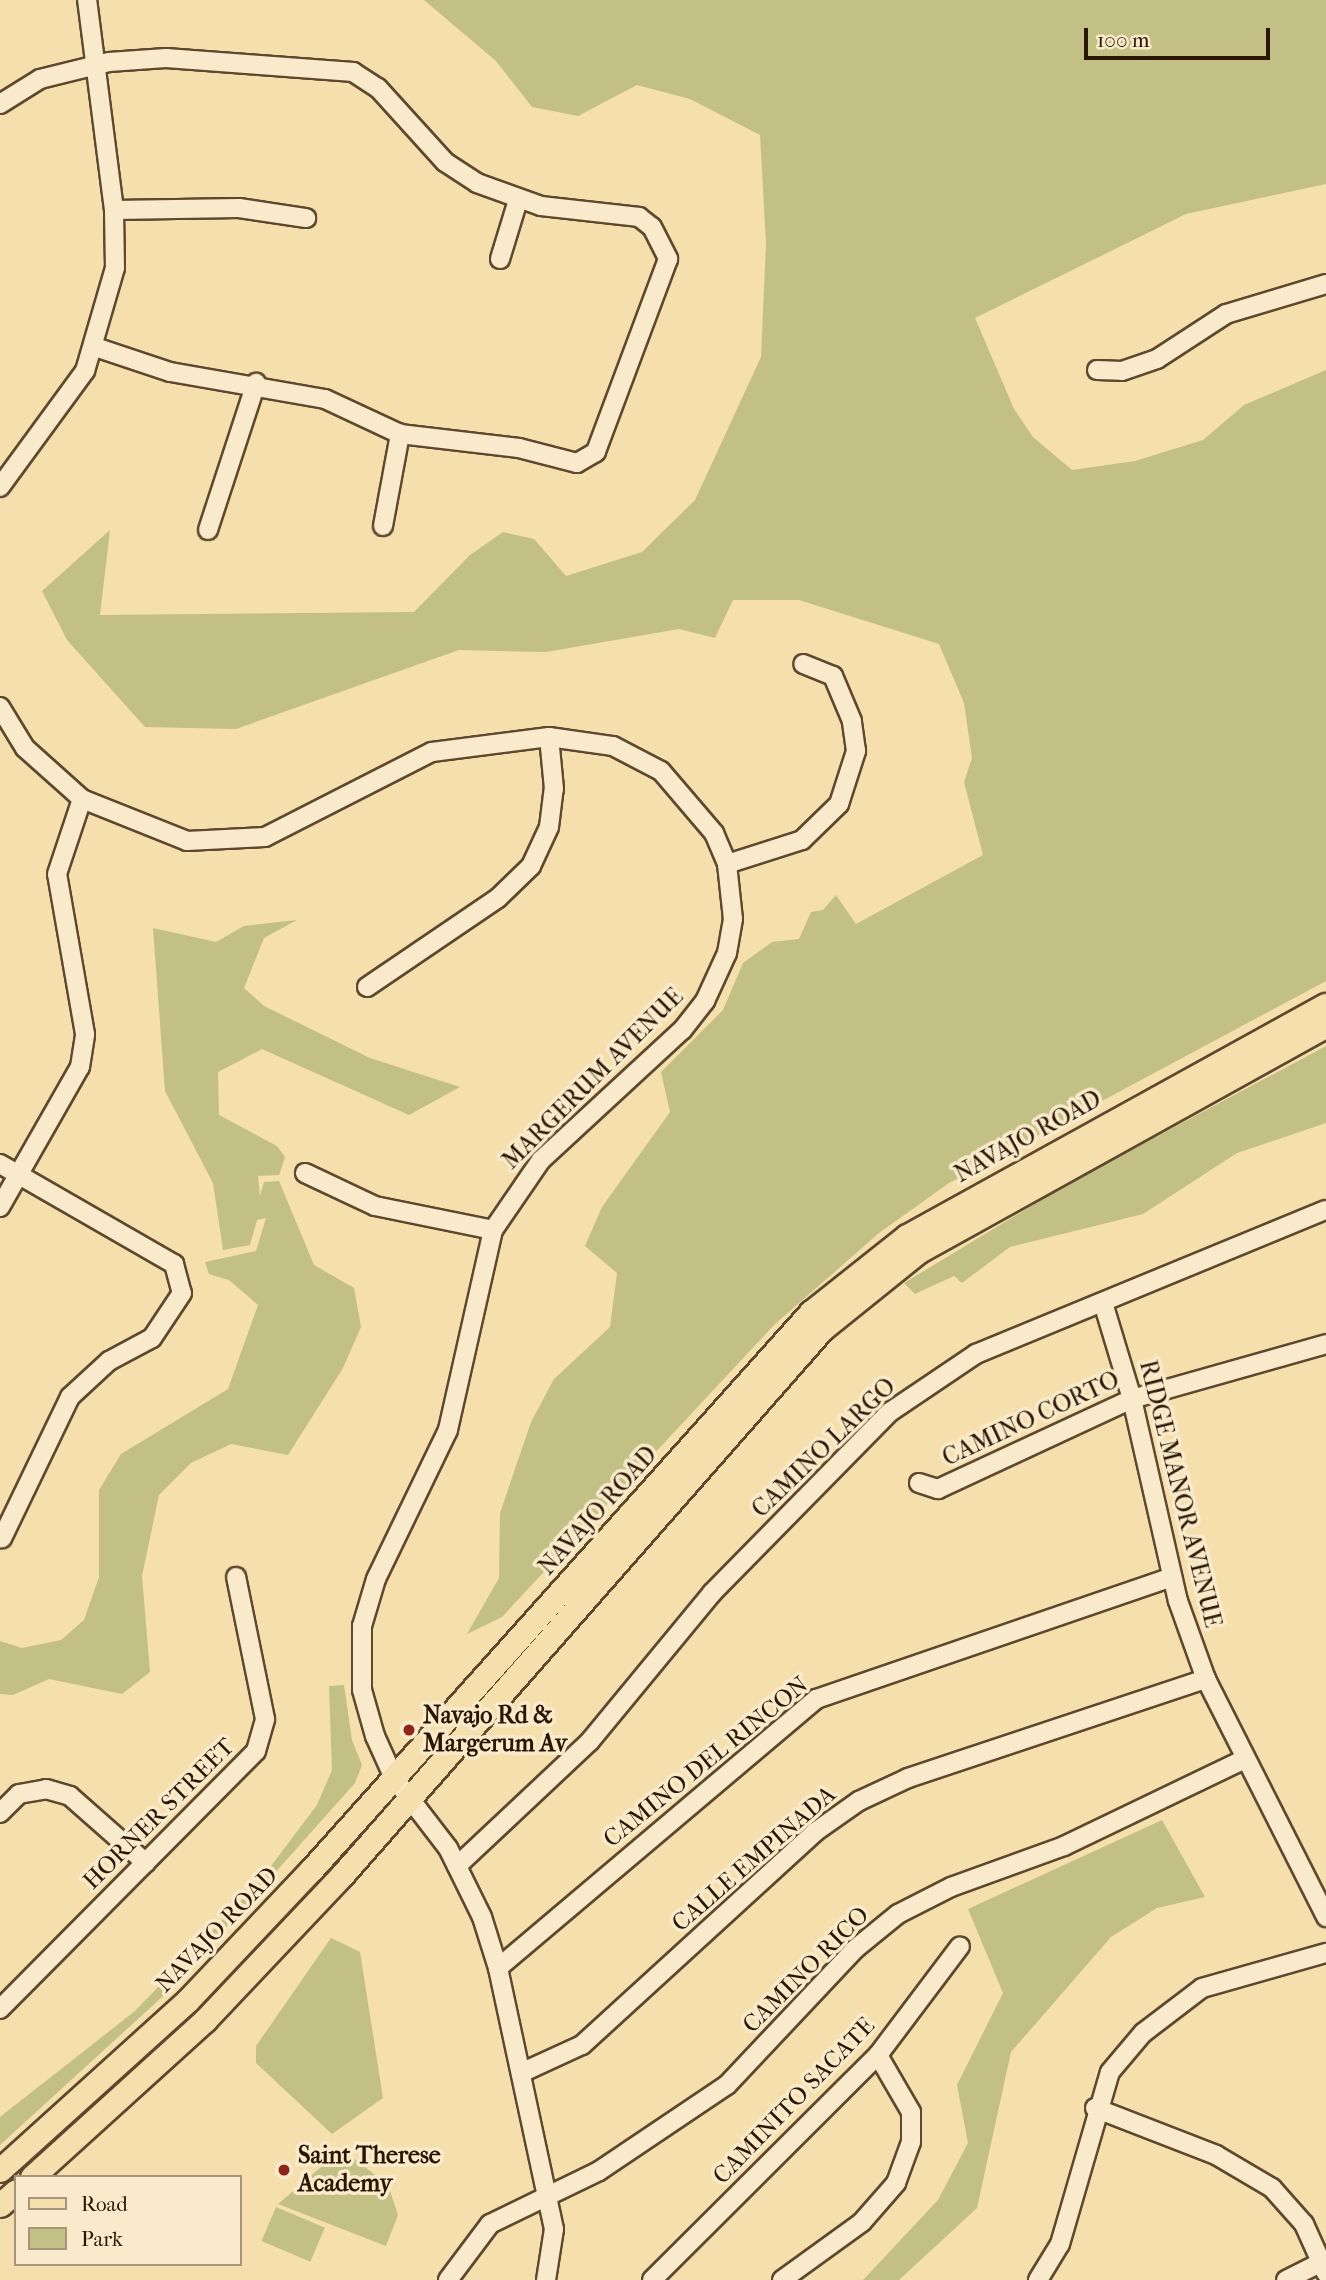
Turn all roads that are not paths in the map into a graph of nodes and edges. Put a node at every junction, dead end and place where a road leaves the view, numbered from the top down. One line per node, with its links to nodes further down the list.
1 (87, 0): 2 (street)
2 (92, 64): 3 (street); 4 (street); 5 (street)
3 (0, 104)
4 (518, 200): 7 (street); 12 (street)
5 (114, 210): 6 (street); 9 (street)
6 (306, 218)
7 (500, 259)
8 (1326, 284): 10 (street)
9 (95, 347): 11 (street); 13 (street)
10 (1097, 370)
11 (256, 383): 12 (street); 15 (street)
12 (400, 434): 14 (street)
13 (0, 488)
14 (383, 526)
15 (208, 530)
16 (803, 664): 20 (street)
17 (0, 707): 19 (street, MARGERUM AVENUE)
18 (549, 737): 19 (street, MARGERUM AVENUE); 20 (street, MARGERUM AVENUE); 21 (street)
19 (82, 799): 26 (street)
20 (727, 864): 29 (street, MARGERUM AVENUE)
21 (367, 987)
22 (1326, 1005): 39 (main road, NAVAJO ROAD)
23 (1326, 1025): 40 (main road, NAVAJO ROAD)
24 (0, 1164): 26 (street)
25 (305, 1173): 29 (street)
26 (22, 1175): 27 (street); 34 (street)
27 (0, 1207)
28 (1326, 1210): 30 (street, CAMINO LARGO)
29 (493, 1230): 39 (street, MARGERUM AVENUE)
30 (1104, 1306): 32 (street, RIDGE MANOR AVENUE); 43 (street, CAMINO LARGO)
31 (1326, 1344): 32 (street, CAMINO CORTO)
32 (1132, 1399): 33 (street, CAMINO CORTO); 36 (street, RIDGE MANOR AVENUE)
33 (919, 1483)
34 (2, 1538)
35 (236, 1577): 42 (street, HORNER STREET)
36 (1172, 1577): 37 (street, RIDGE MANOR AVENUE); 49 (street, CAMINO DEL RINCON)
37 (1206, 1679): 38 (street, RIDGE MANOR AVENUE); 52 (street, CALLE EMPINADA)
38 (1243, 1760): 45 (street, RIDGE MANOR AVENUE); 57 (street, CAMINO RICO)
39 (394, 1778): 40 (street); 44 (main road, NAVAJO ROAD)
40 (412, 1797): 43 (street); 46 (main road, NAVAJO ROAD)
41 (0, 1813): 42 (street)
42 (146, 1863): 50 (street, HORNER STREET)
43 (457, 1866): 49 (street)
44 (275, 1908): 46 (main road); 54 (main road, NAVAJO ROAD)
45 (1326, 1917)
46 (295, 1925): 55 (main road, NAVAJO ROAD)
47 (960, 1946): 51 (street, CAMINITO SACATE)
48 (1326, 1953): 53 (street)
49 (498, 1968): 52 (street)
50 (0, 2009)
51 (878, 2055): 62 (street, CAMINITO SACATE); 63 (street)
52 (523, 2072): 57 (street)
53 (1095, 2108): 59 (street); 64 (street)
54 (0, 2170)
55 (34, 2175)
56 (14, 2193): 58 (main road)
57 (546, 2196): 60 (street, CAMINO RICO); 61 (street)
58 (0, 2204)
59 (1324, 2267): 65 (street)
60 (448, 2280)
61 (546, 2280)
62 (652, 2280)
63 (782, 2280)
64 (1038, 2280)
65 (1286, 2280)

